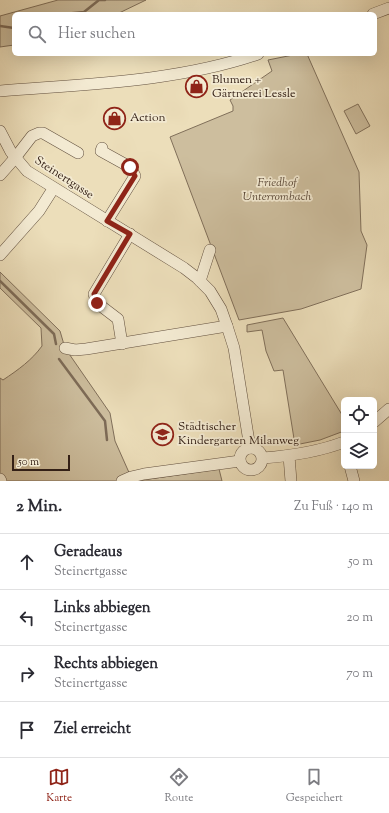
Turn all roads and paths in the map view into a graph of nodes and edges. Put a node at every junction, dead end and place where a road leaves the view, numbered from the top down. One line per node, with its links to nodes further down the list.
1 (389, 8): 2 (street)
2 (377, 12)
3 (251, 56): 4 (street)
4 (0, 91)
5 (0, 131): 8 (street, Steinertgasse)
6 (102, 148): 11 (street)
7 (78, 153): 8 (street)
8 (15, 158): 9 (street); 10 (street, Steinertgasse)
9 (0, 175)
10 (54, 189): 11 (street, Steinertgasse); 14 (street)
11 (107, 221): 12 (street, Steinertgasse)
12 (130, 234): 15 (street, Steinertgasse); 17 (street)
13 (210, 250): 15 (street)
14 (0, 255)
15 (200, 281): 16 (street, Steinertgasse)
16 (227, 326): 17 (street); 22 (street, Steinertgasse)
17 (122, 344): 18 (street)
18 (65, 348)
19 (389, 409): 20 (street)
20 (377, 419)
21 (341, 444): 23 (street)
22 (250, 448): 24 (street); 25 (street)
23 (289, 456): 24 (street); 29 (street)
24 (263, 458): 25 (street)
25 (240, 461): 28 (street)
26 (350, 469): 30 (street)
27 (351, 469): 31 (street)
28 (122, 481)
29 (291, 481)
30 (351, 481)
31 (354, 481)

